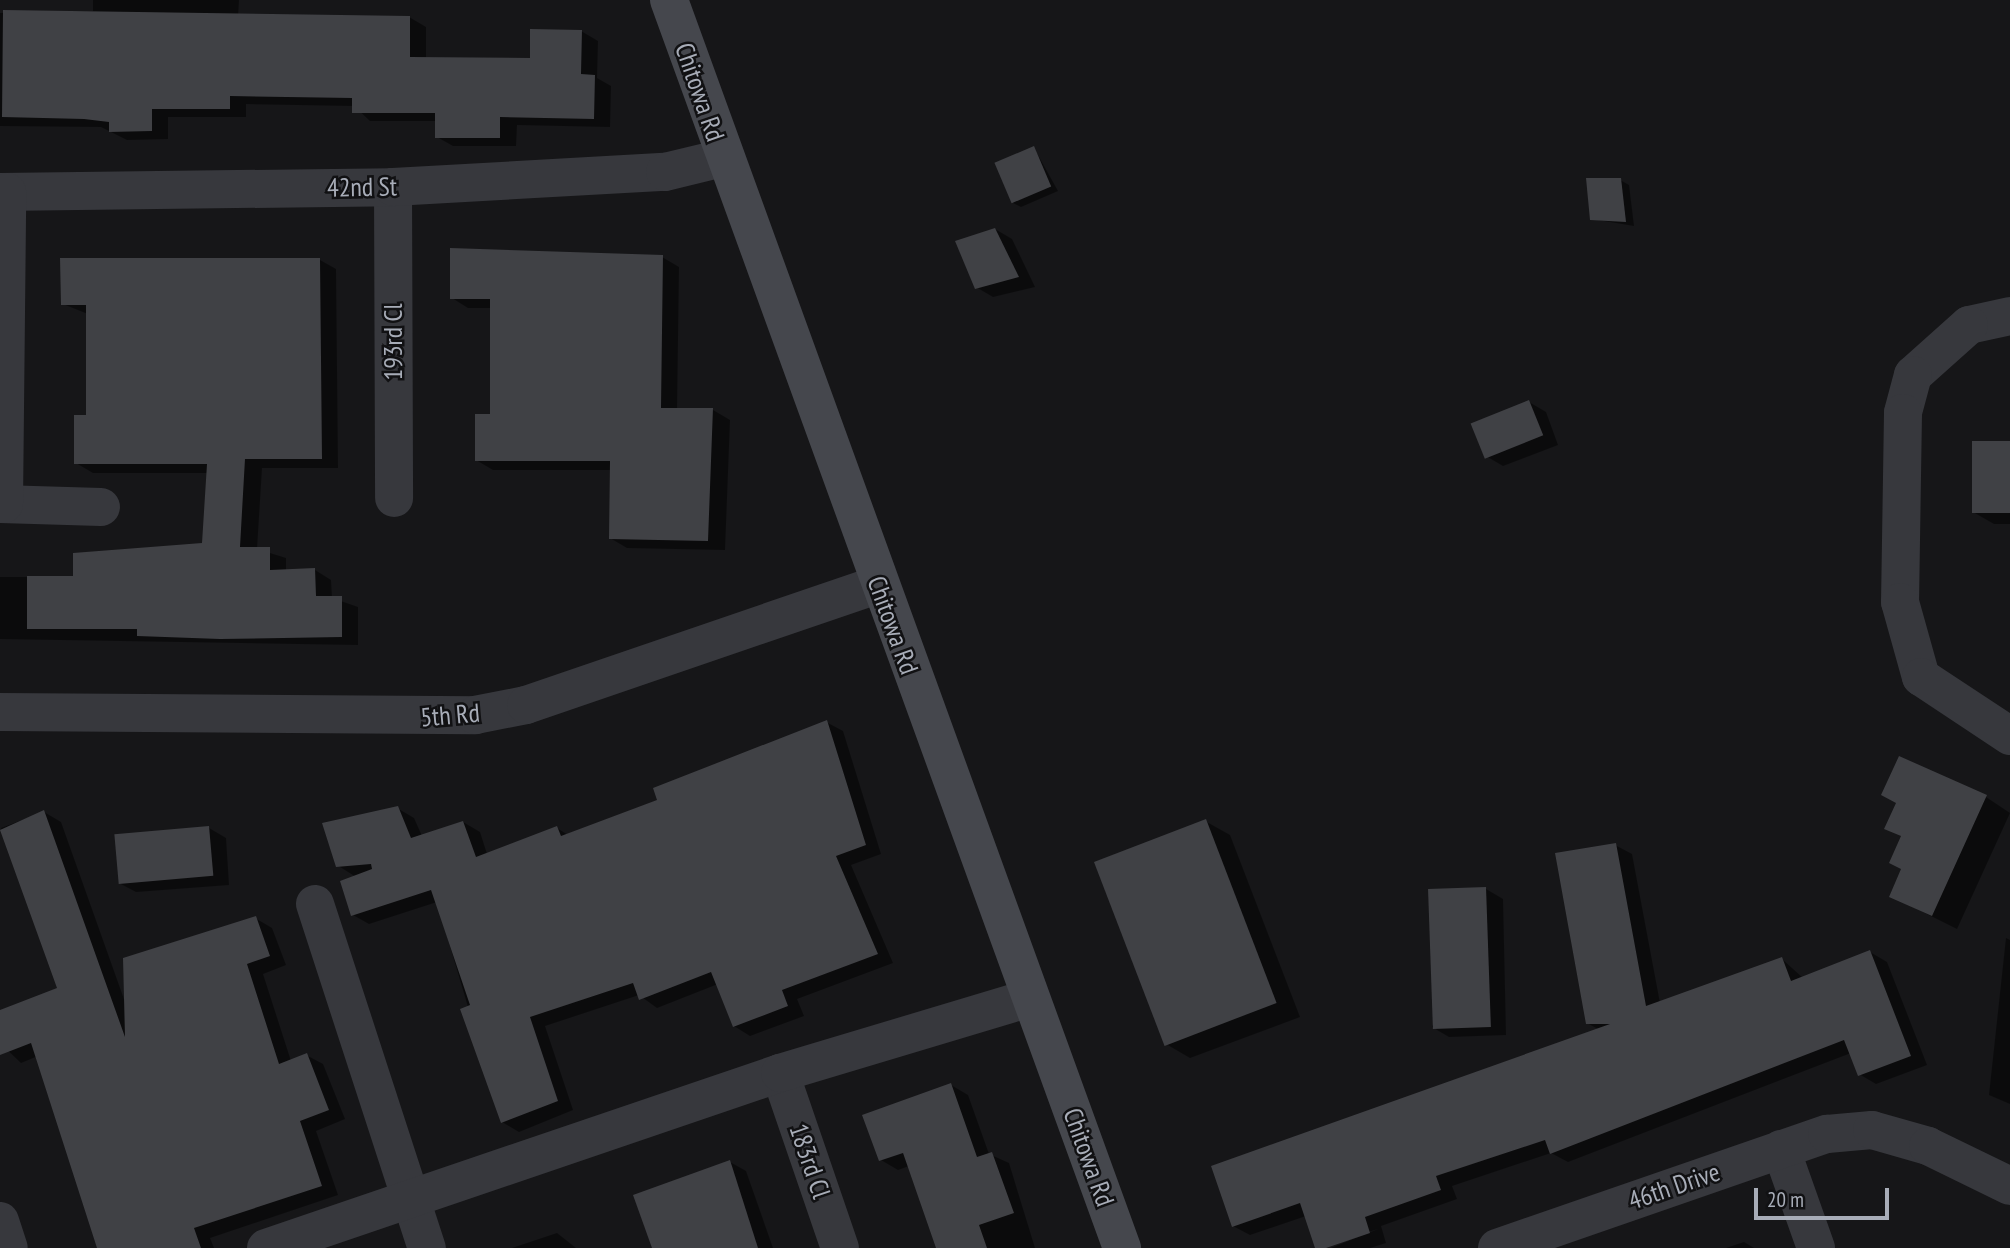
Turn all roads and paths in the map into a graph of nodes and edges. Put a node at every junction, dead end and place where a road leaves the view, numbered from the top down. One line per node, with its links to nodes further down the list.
1 (669, 0): 2 (street, Chitowa Rd)
2 (723, 158): 3 (street, 42nd St); 9 (street, Chitowa Rd)
3 (393, 187): 4 (street, 42nd St); 6 (street, 193rd Cl)
4 (4, 192): 7 (street)
5 (2010, 316): 11 (street)
6 (394, 498)
7 (2, 504): 8 (street)
8 (101, 507)
9 (878, 584): 10 (street, 5th Rd); 13 (street, Chitowa Rd)
10 (0, 712)
11 (2010, 736)
12 (315, 904): 17 (street)
13 (1030, 998): 14 (street); 23 (street, Chitowa Rd)
14 (780, 1073): 17 (street); 22 (street, 183rd Cl)
15 (1781, 1149): 16 (street, 46th Drive); 24 (street, 46th Drive); 25 (street)
16 (2010, 1185)
17 (408, 1198): 20 (street); 21 (street)
18 (0, 1221): 19 (street)
19 (9, 1248)
20 (266, 1248)
21 (427, 1248)
22 (840, 1248)
23 (1122, 1248)
24 (1497, 1248)
25 (1816, 1248)

